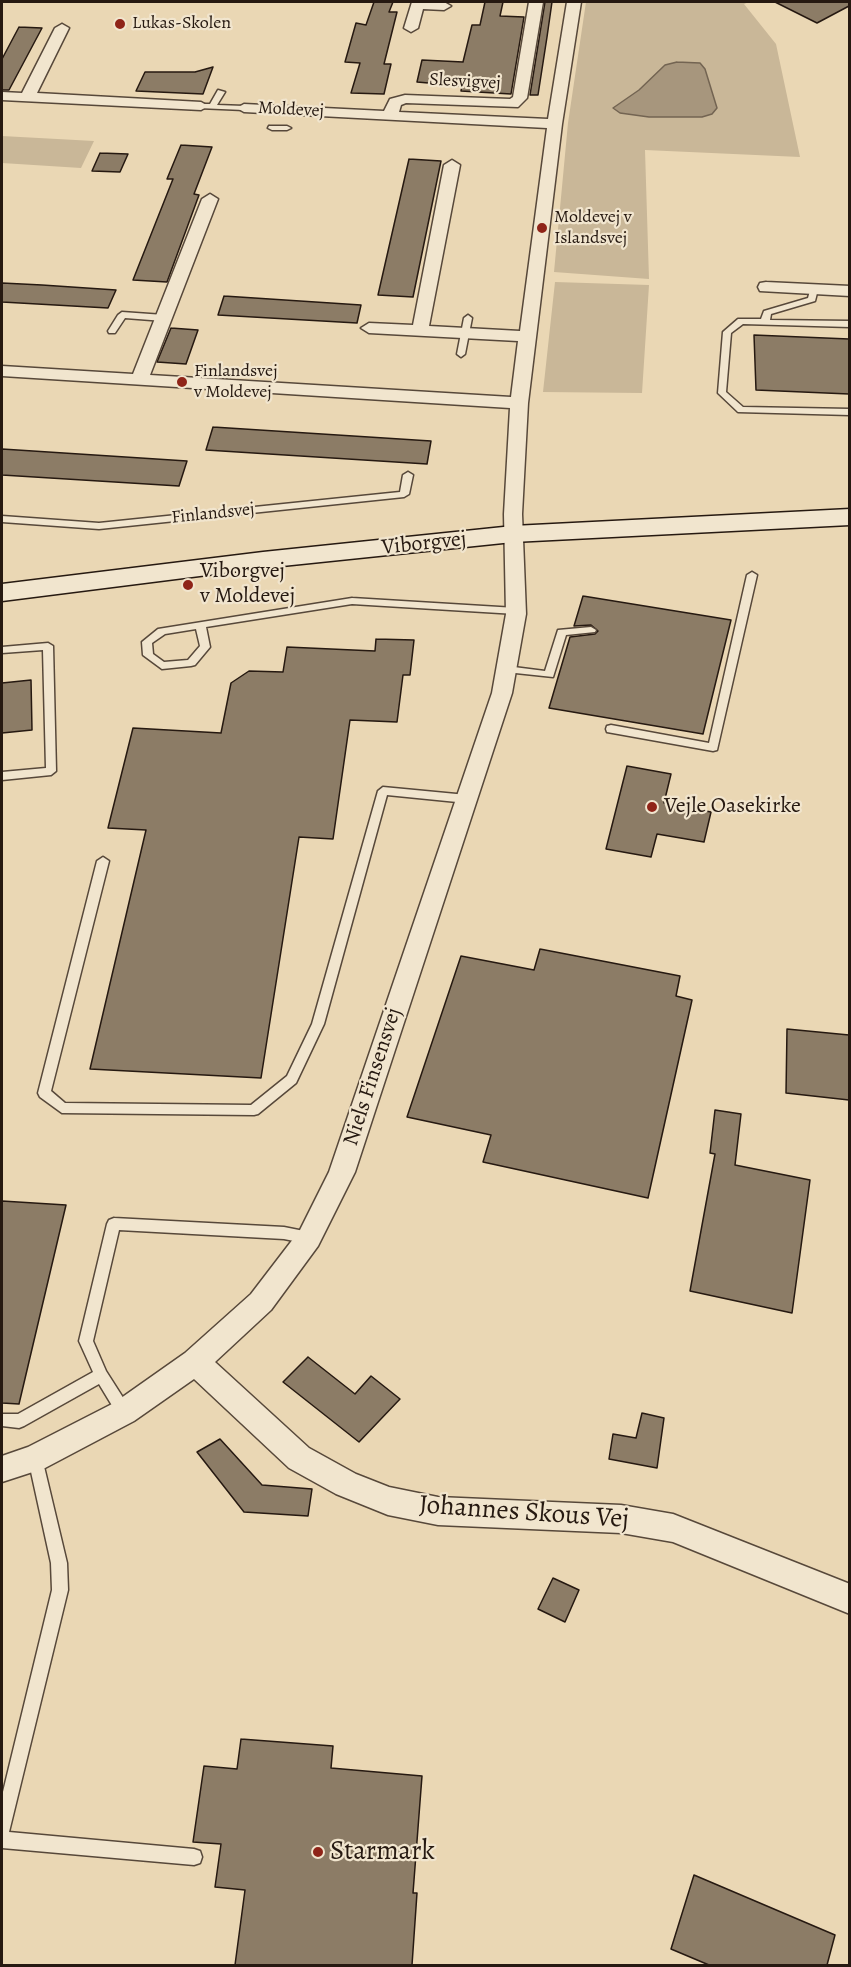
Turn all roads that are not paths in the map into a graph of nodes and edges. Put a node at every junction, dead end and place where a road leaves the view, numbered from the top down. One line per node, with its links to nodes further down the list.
1 (536, 2): 3 (street, Slesvigvej); 12 (street, Slesvigvej)
2 (418, 3): 4 (street); 6 (street)
3 (565, 3): 13 (street)
4 (444, 6)
5 (62, 28): 9 (street)
6 (411, 28)
7 (221, 92): 10 (lane)
8 (2, 96): 9 (street, Moldevej)
9 (27, 98): 10 (street, Moldevej)
10 (207, 106): 11 (lane, Moldevej)
11 (244, 108): 12 (street, Moldevej)
12 (390, 115): 13 (street, Moldevej)
13 (555, 124): 28 (street)
14 (272, 128): 15 (lane)
15 (287, 128)
16 (452, 165): 27 (street)
17 (210, 200): 21 (street)
18 (766, 287): 19 (street)
19 (814, 290): 20 (street); 22 (lane)
20 (849, 291)
21 (164, 318): 26 (lane); 31 (street)
22 (765, 322): 23 (lane); 33 (lane)
23 (849, 324)
24 (466, 325): 27 (street); 28 (street); 29 (lane)
25 (369, 328): 27 (street)
26 (112, 331)
27 (420, 331)
28 (527, 336): 32 (street)
29 (461, 354)
30 (2, 372): 31 (street)
31 (140, 380): 32 (street)
32 (519, 404): 38 (street)
33 (849, 412)
34 (408, 475): 37 (lane, Finlandsvej)
35 (849, 497): 38 (street, Viborgvej)
36 (849, 517): 38 (street, Viborgvej)
37 (2, 519)
38 (513, 524): 39 (street, Viborgvej); 41 (street, Viborgvej); 42 (street, Niels Finsensvej)
39 (2, 572)
40 (752, 575): 47 (lane)
41 (2, 594)
42 (516, 612): 43 (lane); 46 (street, Niels Finsensvej)
43 (200, 625): 43 (lane)
44 (591, 630): 46 (lane)
45 (2, 650): 48 (lane)
46 (506, 669): 49 (street, Niels Finsensvej)
47 (611, 729)
48 (2, 776)
49 (466, 799): 50 (lane); 51 (street, Niels Finsensvej)
50 (104, 861)
51 (309, 1238): 52 (street, Niels Finsensvej); 53 (lane)
52 (195, 1362): 54 (street, Niels Finsensvej); 58 (street, Johannes Skous Vej)
53 (101, 1375): 54 (lane); 55 (lane)
54 (124, 1412): 56 (street, Niels Finsensvej)
55 (2, 1420)
56 (35, 1458): 57 (street, Niels Finsensvej); 59 (lane)
57 (2, 1469)
58 (849, 1599)
59 (2, 1828)
60 (2, 1840): 61 (lane)
61 (194, 1857)

